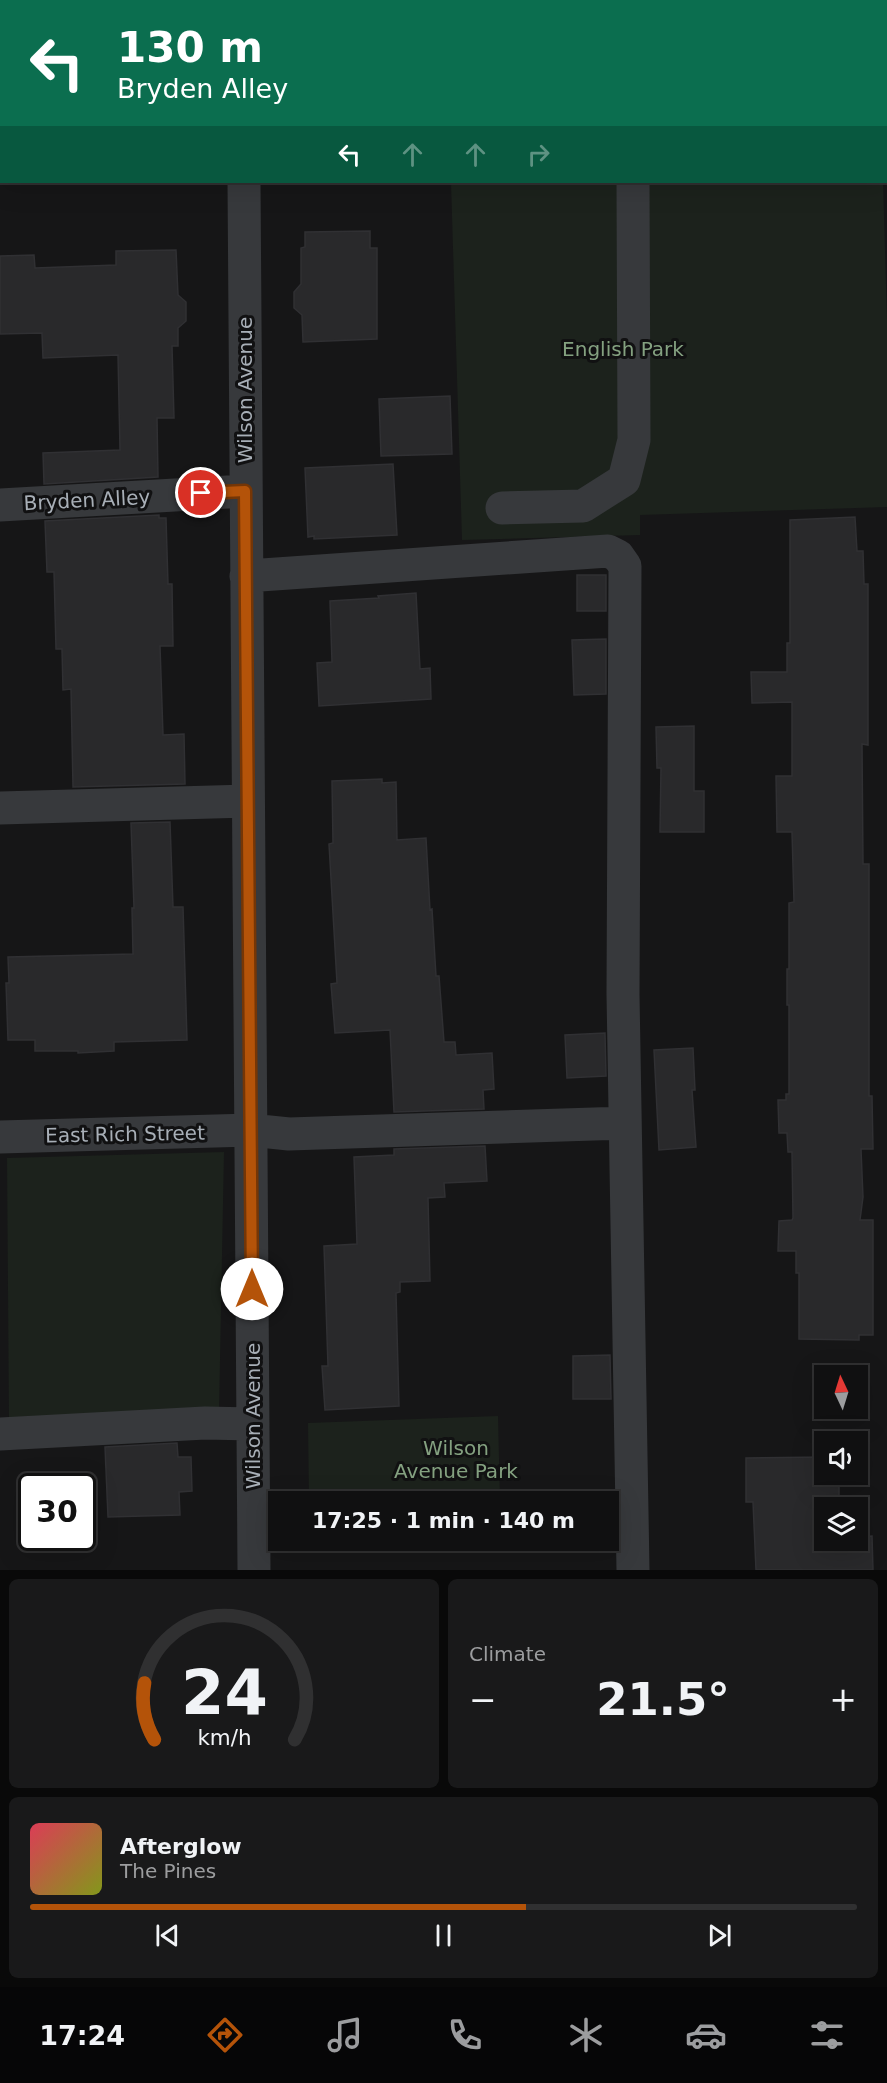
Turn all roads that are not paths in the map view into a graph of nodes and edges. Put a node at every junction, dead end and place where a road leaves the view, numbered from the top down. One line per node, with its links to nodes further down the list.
1 (244, 183): 3 (street, Wilson Avenue)
2 (633, 183): 5 (street)
3 (245, 491): 4 (street, Bryden Alley); 6 (street, Wilson Avenue)
4 (0, 505)
5 (502, 508)
6 (246, 576): 7 (street, Wilson Avenue); 9 (street)
7 (248, 801): 8 (street); 10 (street, Wilson Avenue)
8 (0, 808)
9 (625, 1123): 10 (street, East Rich Street); 14 (street)
10 (251, 1130): 11 (street, East Rich Street); 12 (street, Wilson Avenue)
11 (0, 1137)
12 (253, 1424): 13 (street); 15 (street, Wilson Avenue)
13 (0, 1434)
14 (621, 1526): 17 (street)
15 (266, 1533): 16 (street, Wilson Avenue)
16 (254, 1570)
17 (633, 1570)

